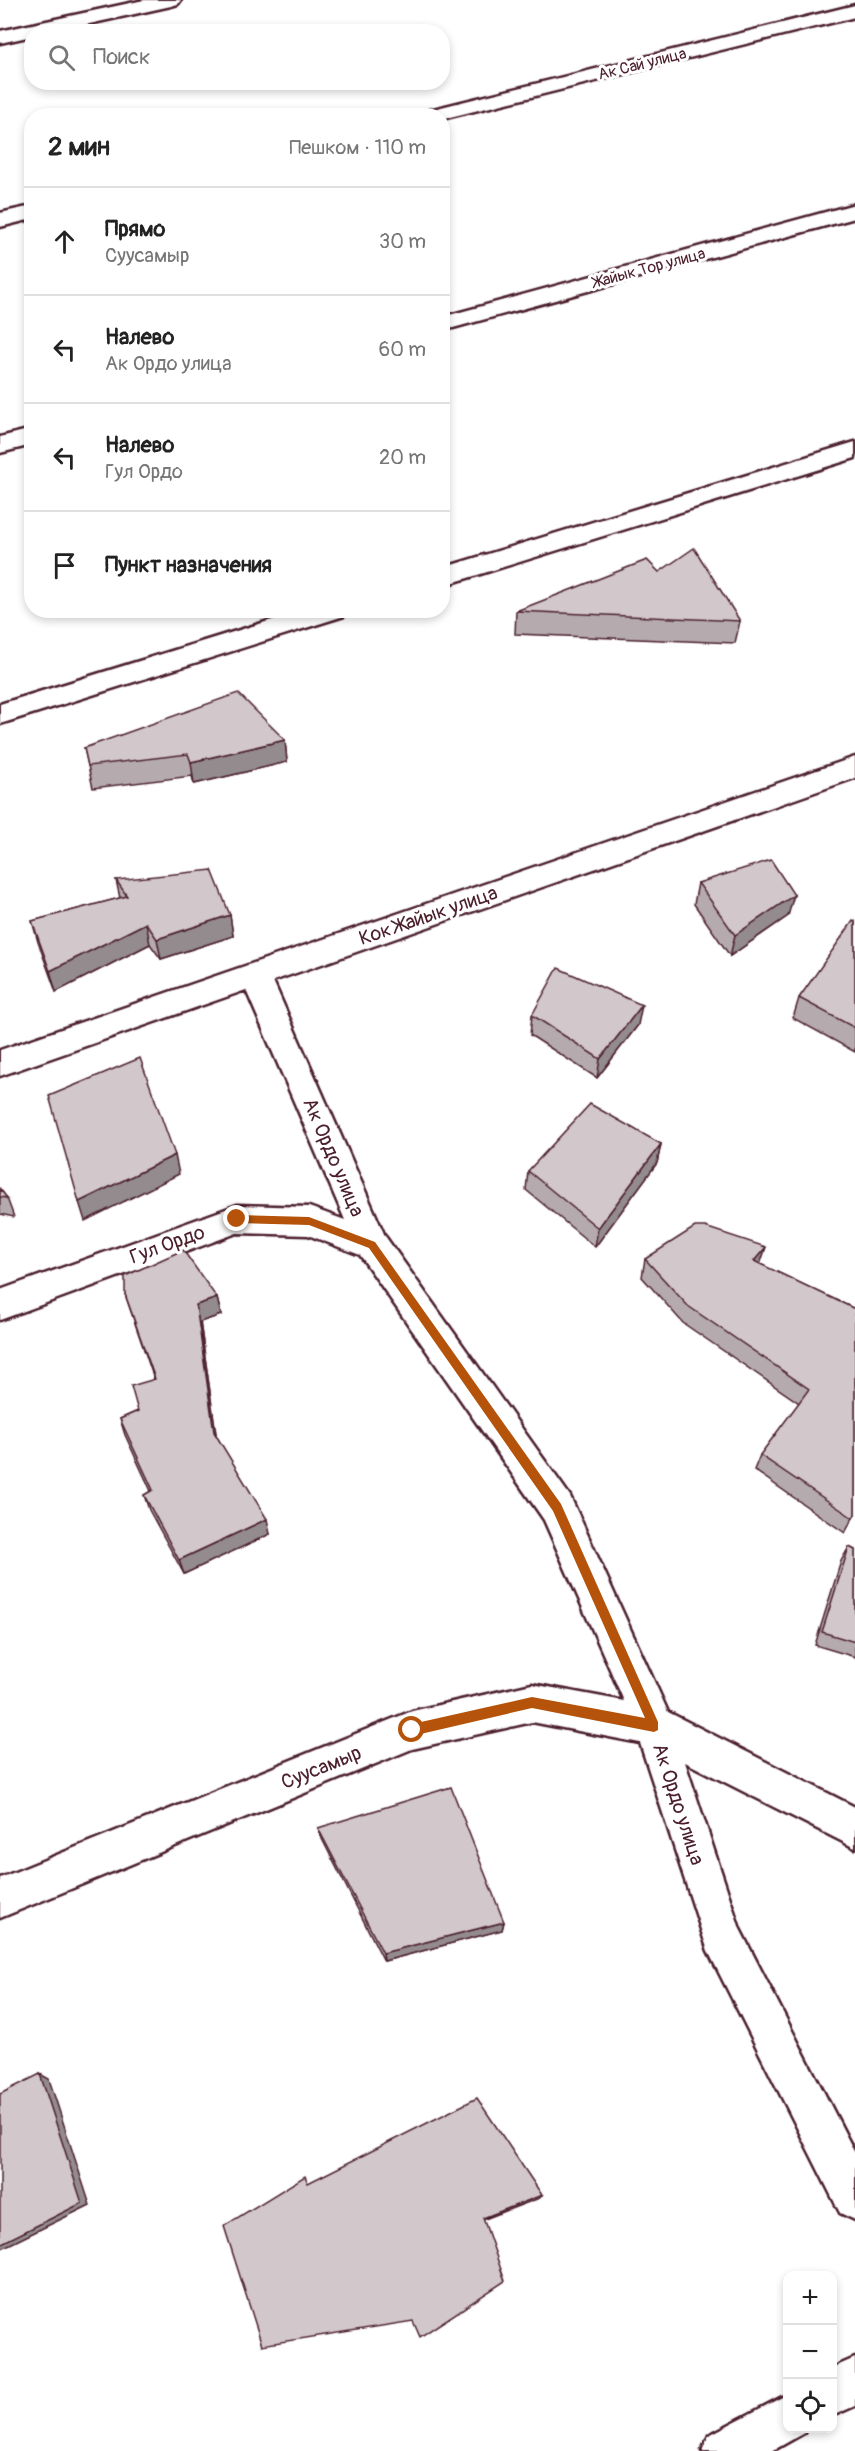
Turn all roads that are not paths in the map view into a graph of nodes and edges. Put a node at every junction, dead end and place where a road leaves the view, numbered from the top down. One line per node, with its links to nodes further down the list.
1 (171, 0): 3 (street)
2 (855, 12): 6 (street, Ак Сай улица)
3 (60, 24)
4 (24, 32): 5 (street)
5 (0, 37)
6 (450, 111)
7 (855, 211): 10 (street, Жайык Тор улица)
8 (24, 214): 9 (street)
9 (0, 220)
10 (450, 322)
11 (24, 439): 12 (street)
12 (0, 445)
13 (855, 450): 14 (street)
14 (450, 575)
15 (309, 618): 16 (street)
16 (0, 714)
17 (855, 768): 18 (street, Кок Жайык улица)
18 (255, 975): 19 (street, Кок Жайык улица); 20 (street, Ак Ордо улица)
19 (0, 1063)
20 (372, 1245): 21 (street, Гул Ордо); 22 (street, Ак Ордо улица)
21 (0, 1305)
22 (654, 1726): 23 (street, Суусамыр); 24 (street, Суусамыр); 25 (street, Ак Ордо улица)
23 (855, 1828)
24 (0, 1898)
25 (855, 2198)
26 (855, 2381): 27 (street)
27 (837, 2390)
28 (783, 2421): 29 (street)
29 (725, 2451)

